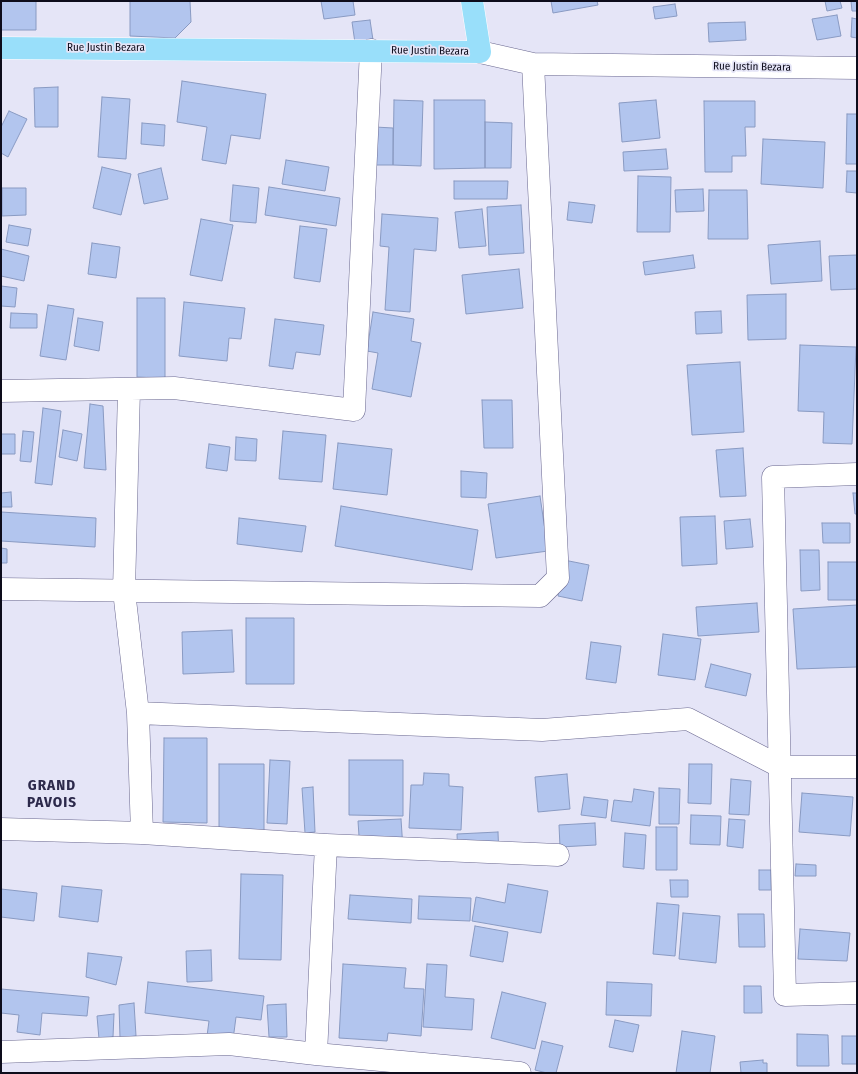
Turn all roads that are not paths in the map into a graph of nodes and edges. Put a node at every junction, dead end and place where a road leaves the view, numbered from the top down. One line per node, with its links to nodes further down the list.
1 (472, 1): 4 (main road)
2 (1, 48): 3 (main road, Rue Justin Bezara)
3 (371, 50): 4 (main road, Rue Justin Bezara); 7 (street)
4 (480, 52): 5 (street, Rue Justin Bezara)
5 (533, 64): 6 (street, Rue Justin Bezara); 11 (street)
6 (857, 68)
7 (129, 389): 8 (street); 11 (street)
8 (1, 391)
9 (857, 474): 13 (street)
10 (1, 589): 11 (street)
11 (124, 591): 12 (street)
12 (138, 713): 13 (street); 16 (street)
13 (780, 767): 14 (street); 19 (street)
14 (857, 767)
15 (1, 829): 16 (street)
16 (142, 833): 17 (street)
17 (326, 845): 18 (street); 21 (street)
18 (558, 855)
19 (857, 993)
20 (1, 1052): 21 (street)
21 (316, 1054): 22 (street)
22 (520, 1073)

